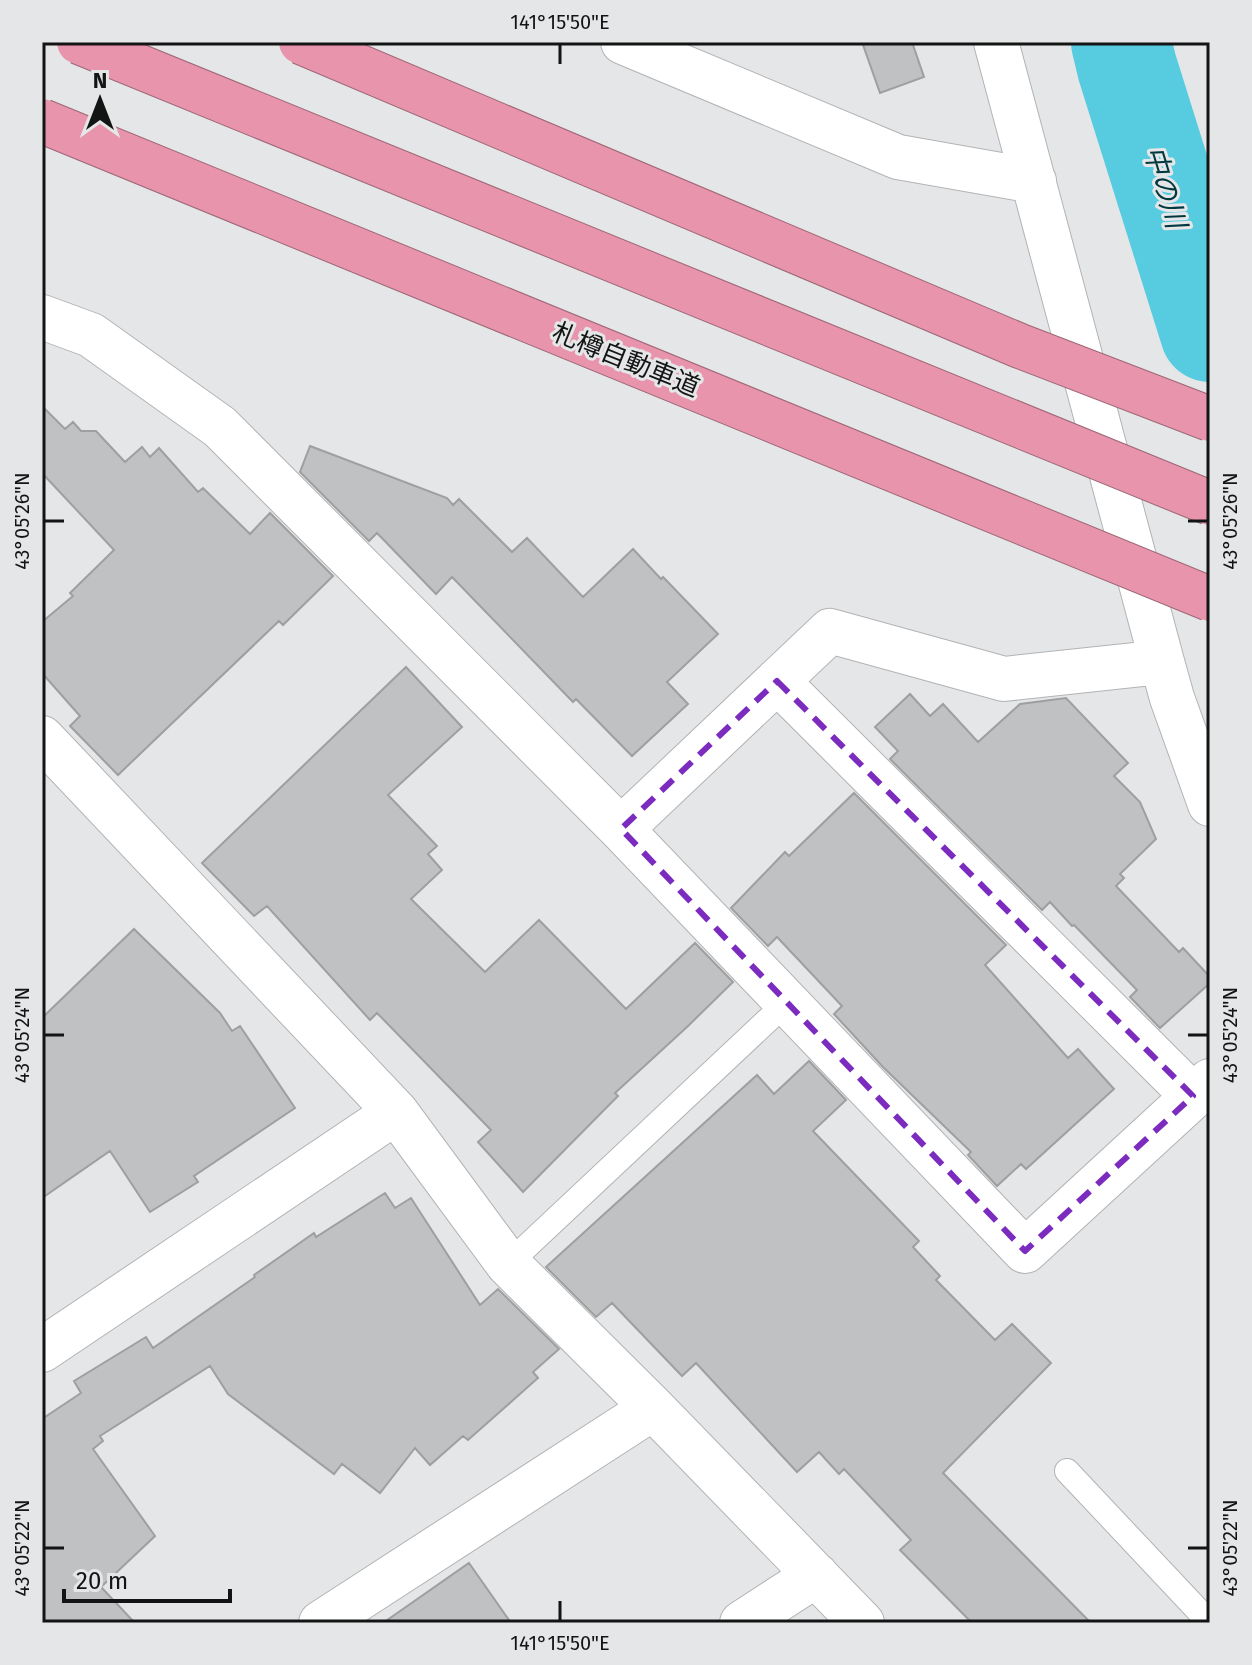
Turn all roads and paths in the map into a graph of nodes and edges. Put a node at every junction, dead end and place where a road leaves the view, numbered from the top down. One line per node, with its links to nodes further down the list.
1 (79, 42): 9 (highway, bridge)
2 (301, 42): 8 (highway, bridge)
3 (623, 42): 6 (street)
4 (996, 42): 6 (street)
5 (42, 121): 10 (highway, 札樽自動車道, bridge)
6 (1034, 181): 11 (street)
7 (42, 317): 15 (street)
8 (1210, 419)
9 (1210, 503)
10 (1210, 599)
11 (1162, 662): 12 (street); 14 (street)
12 (777, 681): 15 (street); 17 (street)
13 (46, 749): 18 (street)
14 (1210, 804)
15 (621, 829): 16 (street)
16 (787, 1002): 17 (street); 19 (lane)
17 (1202, 1089)
18 (396, 1112): 19 (street); 20 (street)
19 (508, 1264): 21 (street)
20 (42, 1350)
21 (653, 1408): 23 (street); 24 (street)
22 (1067, 1471): 27 (lane)
23 (816, 1575): 25 (street); 26 (street)
24 (321, 1623)
25 (742, 1623)
26 (862, 1623)
27 (1210, 1623)

